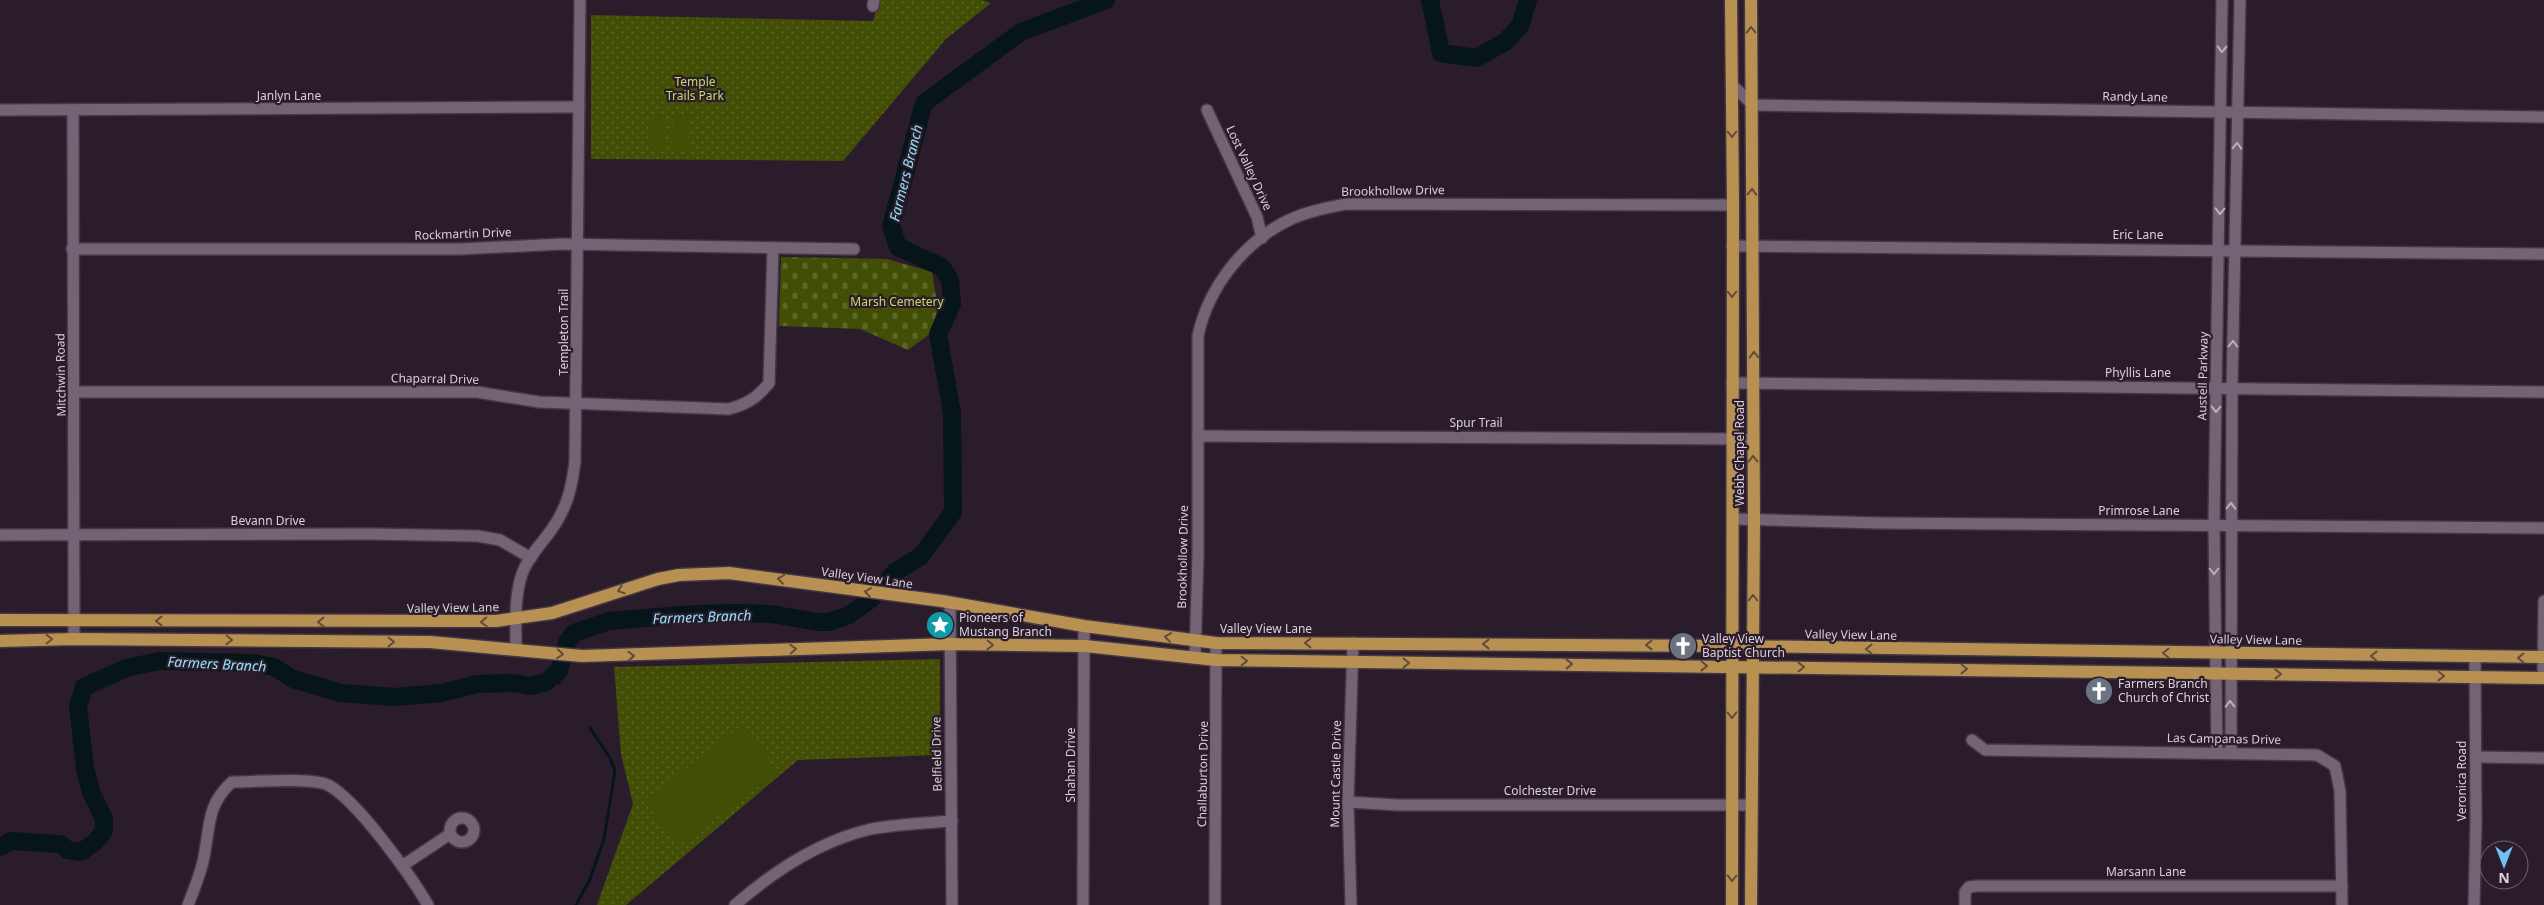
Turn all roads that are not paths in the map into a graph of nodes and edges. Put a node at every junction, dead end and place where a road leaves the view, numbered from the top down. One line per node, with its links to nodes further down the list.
1 (580, 0): 8 (street, Templeton Trail)
2 (1731, 0): 6 (main road, Webb Chapel Road)
3 (1751, 0): 7 (main road, Webb Chapel Road, one-way to 3)
4 (2222, 0): 12 (street, Austell Parkway, one-way to 12)
5 (2240, 0): 13 (street, Austell Parkway)
6 (1732, 85): 7 (street); 15 (main road, Webb Chapel Road, one-way to 15)
7 (1753, 104): 12 (street, Randy Lane); 19 (main road, Webb Chapel Road, one-way to 7)
8 (579, 108): 11 (street, Janlyn Lane); 17 (street, Templeton Trail)
9 (0, 110): 11 (street, Janlyn Lane)
10 (1207, 110): 16 (street, Lost Valley Drive)
11 (73, 111): 21 (street, Mitchwin Road)
12 (2221, 112): 13 (street, Randy Lane); 23 (street, Austell Parkway, one-way to 23)
13 (2238, 112): 14 (street, Randy Lane); 24 (street, Austell Parkway, one-way to 13)
14 (2544, 117)
15 (1733, 205): 16 (street, Brookhollow Drive); 18 (main road, Webb Chapel Road)
16 (1262, 238): 33 (street, Brookhollow Drive)
17 (578, 246): 20 (street, Rockmartin Drive); 21 (street, Rockmartin Drive); 32 (street, Templeton Trail)
18 (1732, 246): 19 (street, Eric Lane); 26 (main road, Webb Chapel Road, one-way to 26)
19 (1752, 247): 23 (street, Eric Lane); 27 (main road, Webb Chapel Road, one-way to 19)
20 (773, 248): 22 (street, Rockmartin Drive); 32 (street, Chaparral Drive)
21 (72, 249): 30 (street, Mitchwin Road)
22 (854, 249)
23 (2219, 249): 24 (street, Eric Lane); 28 (street, Austell Parkway)
24 (2234, 249): 25 (street, Eric Lane); 29 (street, Austell Parkway, one-way to 24)
25 (2544, 254)
26 (1732, 383): 27 (street, Phyllis Lane); 34 (main road, Webb Chapel Road)
27 (1754, 385): 28 (street, Phyllis Lane); 35 (main road, Webb Chapel Road)
28 (2216, 387): 29 (street, Phyllis Lane); 38 (street, Austell Parkway, one-way to 38)
29 (2232, 387): 31 (street, Phyllis Lane); 39 (street, Austell Parkway, one-way to 29)
30 (75, 392): 32 (street, Chaparral Drive); 42 (street, Mitchwin Road)
31 (2544, 392)
32 (577, 402): 43 (street, Templeton Trail)
33 (1198, 436): 34 (street, Spur Trail); 51 (street, Brookhollow Drive)
34 (1732, 438): 35 (street, Spur Trail); 36 (main road, Webb Chapel Road)
35 (1753, 438): 37 (main road, Webb Chapel Road, one-way to 35)
36 (1733, 519): 37 (street, Primrose Lane); 57 (main road, Webb Chapel Road)
37 (1754, 521): 38 (street, Primrose Lane); 58 (main road, Webb Chapel Road, one-way to 37)
38 (2214, 526): 39 (street, Primrose Lane); 61 (street, Austell Parkway, one-way to 61)
39 (2231, 526): 40 (street, Primrose Lane); 62 (street, Austell Parkway)
40 (2544, 528)
41 (0, 535): 42 (street, Bevann Drive)
42 (75, 535): 43 (street, Bevann Drive); 48 (street, Mitchwin Road)
43 (531, 558): 46 (street, Templeton Trail)
44 (2544, 601): 65 (street)
45 (950, 602): 46 (main road, Valley View Lane, one-way to 46); 49 (main road, Valley View Lane); 55 (street, Belfield Drive)
46 (516, 619): 48 (main road, Valley View Lane, one-way to 48); 59 (street, Templeton Trail)
47 (0, 620): 48 (main road, Valley View Lane)
48 (74, 621): 50 (street, Mitchwin Road)
49 (1084, 626): 51 (main road, Valley View Lane, one-way to 49); 56 (street, Shahan Drive)
50 (74, 639): 52 (main road, one-way to 50); 59 (main road, one-way to 59)
51 (1195, 640): 53 (main road, Valley View Lane); 63 (street, Brookhollow Drive)
52 (0, 641)
53 (1216, 643): 54 (main road, Valley View Lane, one-way to 53); 66 (street, Challaburton Drive)
54 (1353, 643): 57 (main road, Valley View Lane, one-way to 54); 67 (street, Mount Castle Drive)
55 (950, 644): 56 (main road, one-way to 56); 59 (main road, one-way to 55); 82 (street, Belfield Drive)
56 (1085, 646): 63 (main road); 90 (street, Shahan Drive)
57 (1732, 646): 58 (main road, Valley View Lane); 68 (main road, Webb Chapel Road)
58 (1753, 646): 60 (main road, Valley View Lane, one-way to 58); 69 (main road, Webb Chapel Road)
59 (516, 649)
60 (1917, 650): 61 (main road, Valley View Lane, one-way to 60); 70 (main road)
61 (2215, 653): 62 (main road, Valley View Lane); 71 (street, Austell Parkway)
62 (2230, 653): 64 (main road, Valley View Lane, one-way to 62); 71 (street, Austell Parkway)
63 (1195, 657): 66 (main road)
64 (2475, 658): 65 (main road, Valley View Lane, one-way to 64); 72 (street, Veronica Road)
65 (2544, 658): 73 (street)
66 (1216, 660): 67 (main road, one-way to 67); 91 (street, Challaburton Drive)
67 (1353, 663): 68 (main road, one-way to 68); 79 (street, Mount Castle Drive)
68 (1732, 666): 69 (main road); 80 (main road, Webb Chapel Road, one-way to 80)
69 (1753, 667): 70 (main road, one-way to 70); 81 (main road, Webb Chapel Road)
70 (1917, 669): 71 (main road, one-way to 71)
71 (2223, 674): 72 (main road, one-way to 72); 75 (street, Austell Parkway); 76 (street, Austell Parkway, one-way to 71)
72 (2475, 677): 73 (main road); 77 (street, Veronica Road)
73 (2544, 678)
74 (1972, 740): 75 (street, Las Campanas Drive)
75 (2217, 752): 76 (street, Las Campanas Drive)
76 (2231, 752): 85 (street, Las Campanas Drive)
77 (2476, 757): 78 (street); 97 (street, Veronica Road)
78 (2544, 758)
79 (1348, 802): 80 (street, Colchester Drive); 92 (street, Mount Castle Drive)
80 (1733, 805): 81 (street, Colchester Drive); 93 (main road, Webb Chapel Road, one-way to 93)
81 (1751, 805): 94 (main road, Webb Chapel Road)
82 (952, 821): 88 (street); 89 (street, Belfield Drive)
83 (450, 834): 84 (street)
84 (402, 866): 86 (street); 87 (street)
85 (2342, 886): 95 (street, Marsann Lane); 96 (street, Las Campanas Drive)
86 (188, 905)
87 (428, 905)
88 (736, 905)
89 (952, 905)
90 (1083, 905)
91 (1215, 905)
92 (1351, 905)
93 (1732, 905)
94 (1751, 905)
95 (1965, 905)
96 (2342, 905)
97 (2474, 905)

